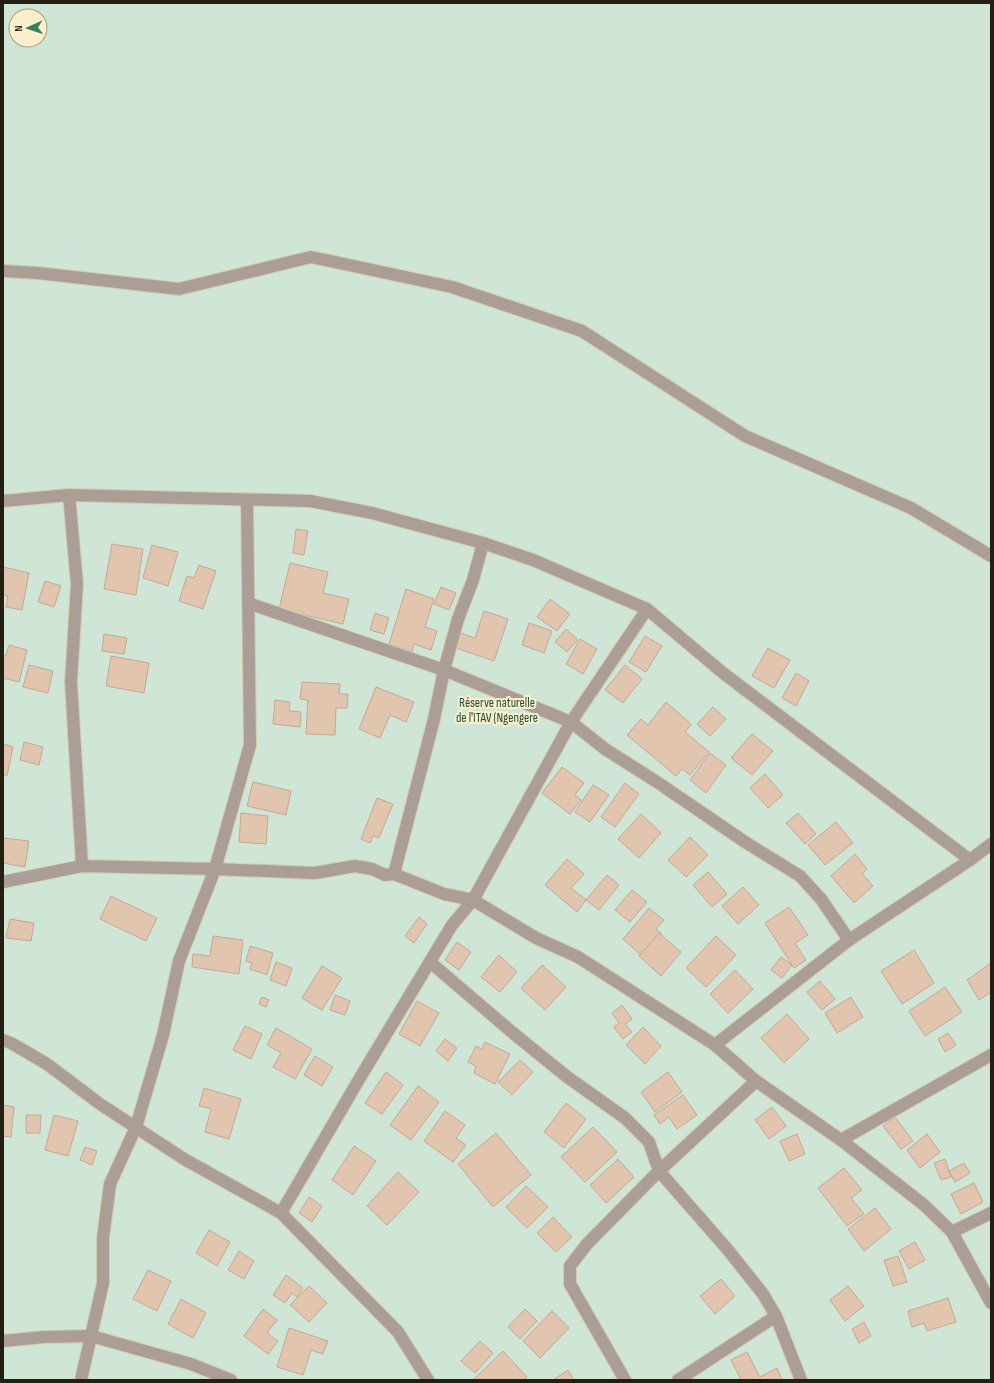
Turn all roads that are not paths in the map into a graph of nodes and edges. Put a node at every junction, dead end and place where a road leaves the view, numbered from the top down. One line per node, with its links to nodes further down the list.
1 (3, 271): 6 (street)
2 (69, 496): 3 (street); 4 (street); 13 (street)
3 (246, 500): 5 (street); 7 (street)
4 (3, 501)
5 (483, 544): 8 (street); 9 (street)
6 (991, 556)
7 (248, 603): 9 (street); 14 (street)
8 (647, 609): 10 (street); 12 (street)
9 (444, 670): 10 (street); 15 (street)
10 (571, 722): 17 (street); 18 (street)
11 (991, 844): 12 (street)
12 (970, 860): 18 (street)
13 (82, 866): 14 (street); 16 (street)
14 (215, 869): 15 (street); 24 (street)
15 (394, 874): 17 (street)
16 (3, 882)
17 (472, 900): 19 (street); 21 (street)
18 (849, 940): 21 (street)
19 (430, 962): 26 (street); 27 (street)
20 (3, 1040): 24 (street)
21 (715, 1045): 23 (street)
22 (991, 1054): 25 (street)
23 (756, 1081): 25 (street); 26 (street)
24 (136, 1127): 27 (street); 32 (street)
25 (842, 1140): 29 (street)
26 (659, 1171): 31 (street); 37 (street)
27 (281, 1213): 36 (street)
28 (991, 1213): 29 (street)
29 (952, 1232): 30 (street)
30 (991, 1303)
31 (776, 1316): 38 (street); 39 (street)
32 (91, 1336): 33 (street); 34 (street); 35 (street)
33 (3, 1342)
34 (81, 1380)
35 (231, 1380)
36 (428, 1380)
37 (625, 1380)
38 (678, 1380)
39 (801, 1380)

